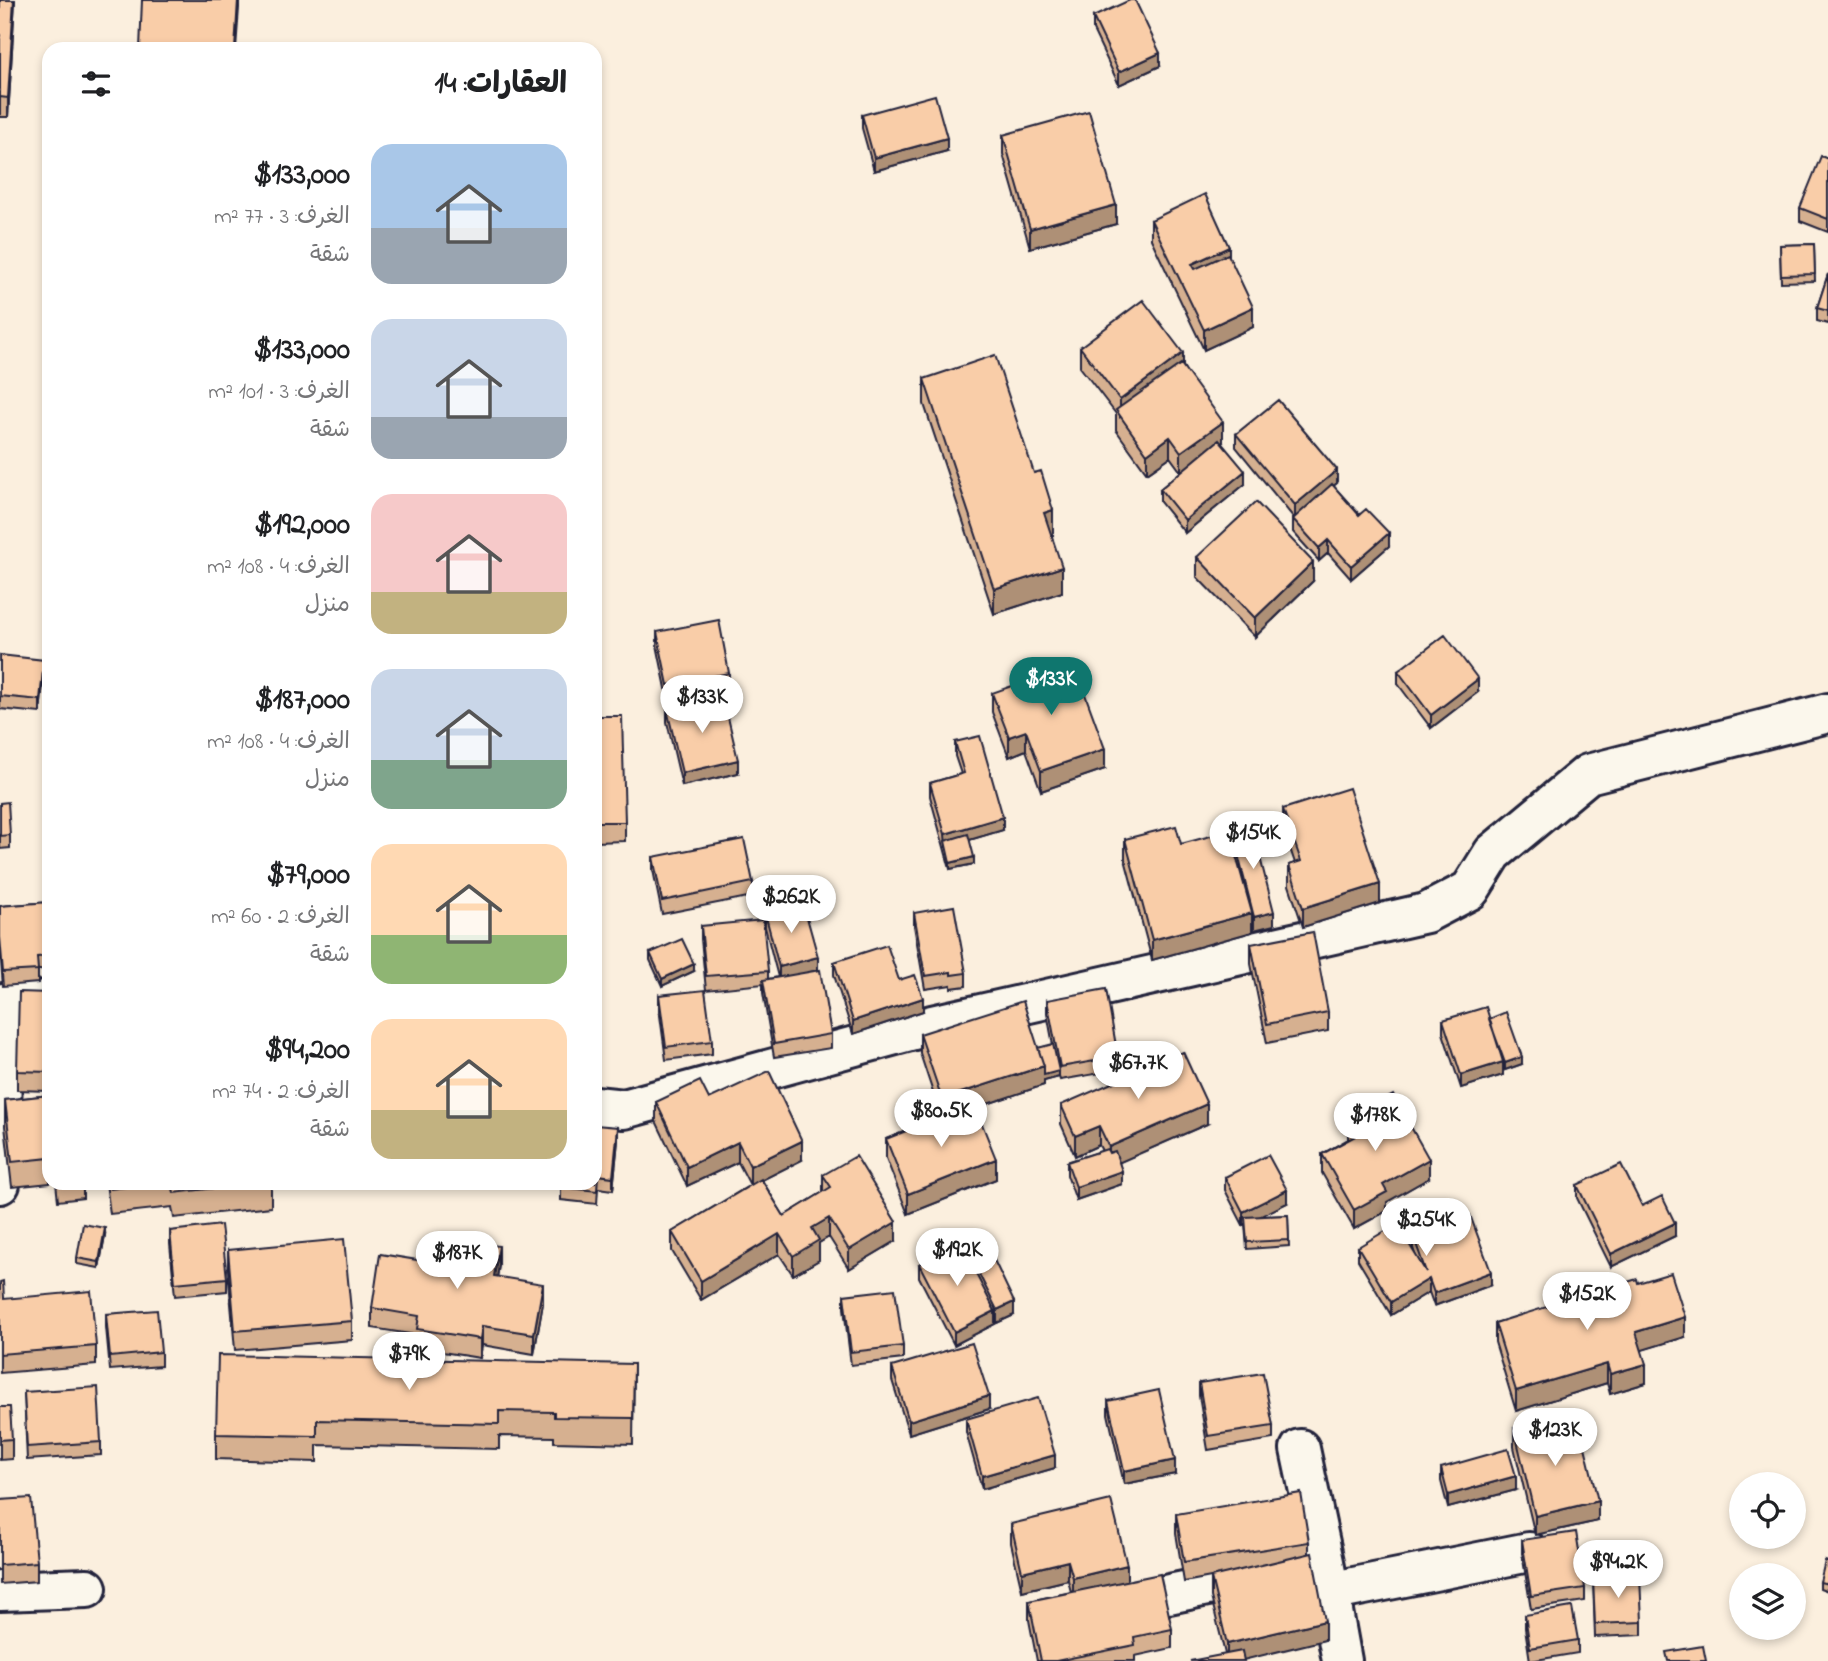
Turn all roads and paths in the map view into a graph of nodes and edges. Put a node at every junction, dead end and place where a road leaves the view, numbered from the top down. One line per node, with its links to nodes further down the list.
1 (1828, 713): 3 (street)
2 (42, 1000): 4 (street)
3 (602, 1107)
4 (0, 1184)
5 (1300, 1449): 7 (street)
6 (1529, 1552): 7 (street)
7 (1326, 1577): 10 (street); 11 (street)
8 (87, 1588): 9 (street)
9 (0, 1591)
10 (1170, 1594)
11 (1342, 1661)

